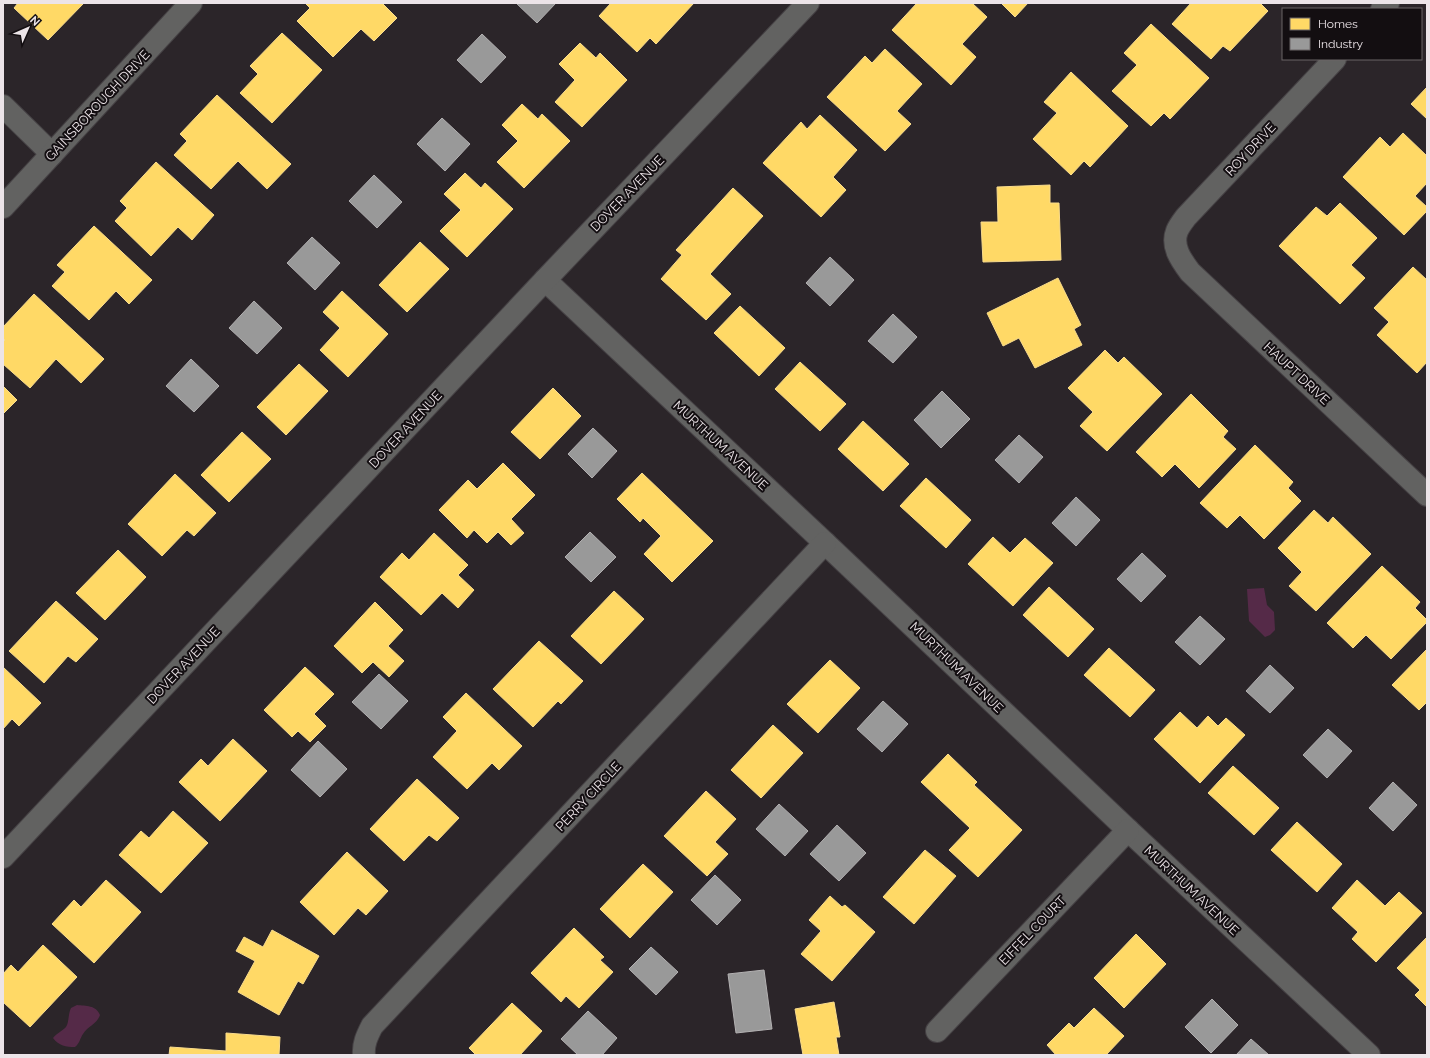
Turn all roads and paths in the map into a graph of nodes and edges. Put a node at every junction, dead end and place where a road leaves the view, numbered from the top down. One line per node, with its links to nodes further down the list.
1 (191, 3): 5 (street, GAINSBOROUGH DRIVE)
2 (808, 3): 8 (street, DOVER AVENUE)
3 (1334, 60): 7 (street, ROY DRIVE)
4 (3, 106): 5 (street)
5 (52, 154): 6 (street, GAINSBOROUGH DRIVE)
6 (3, 207)
7 (1175, 244): 9 (street, HAUPT DRIVE)
8 (544, 280): 10 (street, MURTHUM AVENUE); 12 (street, DOVER AVENUE)
9 (1427, 495)
10 (826, 543): 11 (street, MURTHUM AVENUE); 14 (street, PERRY CIRCLE)
11 (1128, 830): 13 (street, EIFFEL COURT); 15 (street, MURTHUM AVENUE)
12 (3, 857)
13 (937, 1031)
14 (364, 1055)
15 (1369, 1055)

